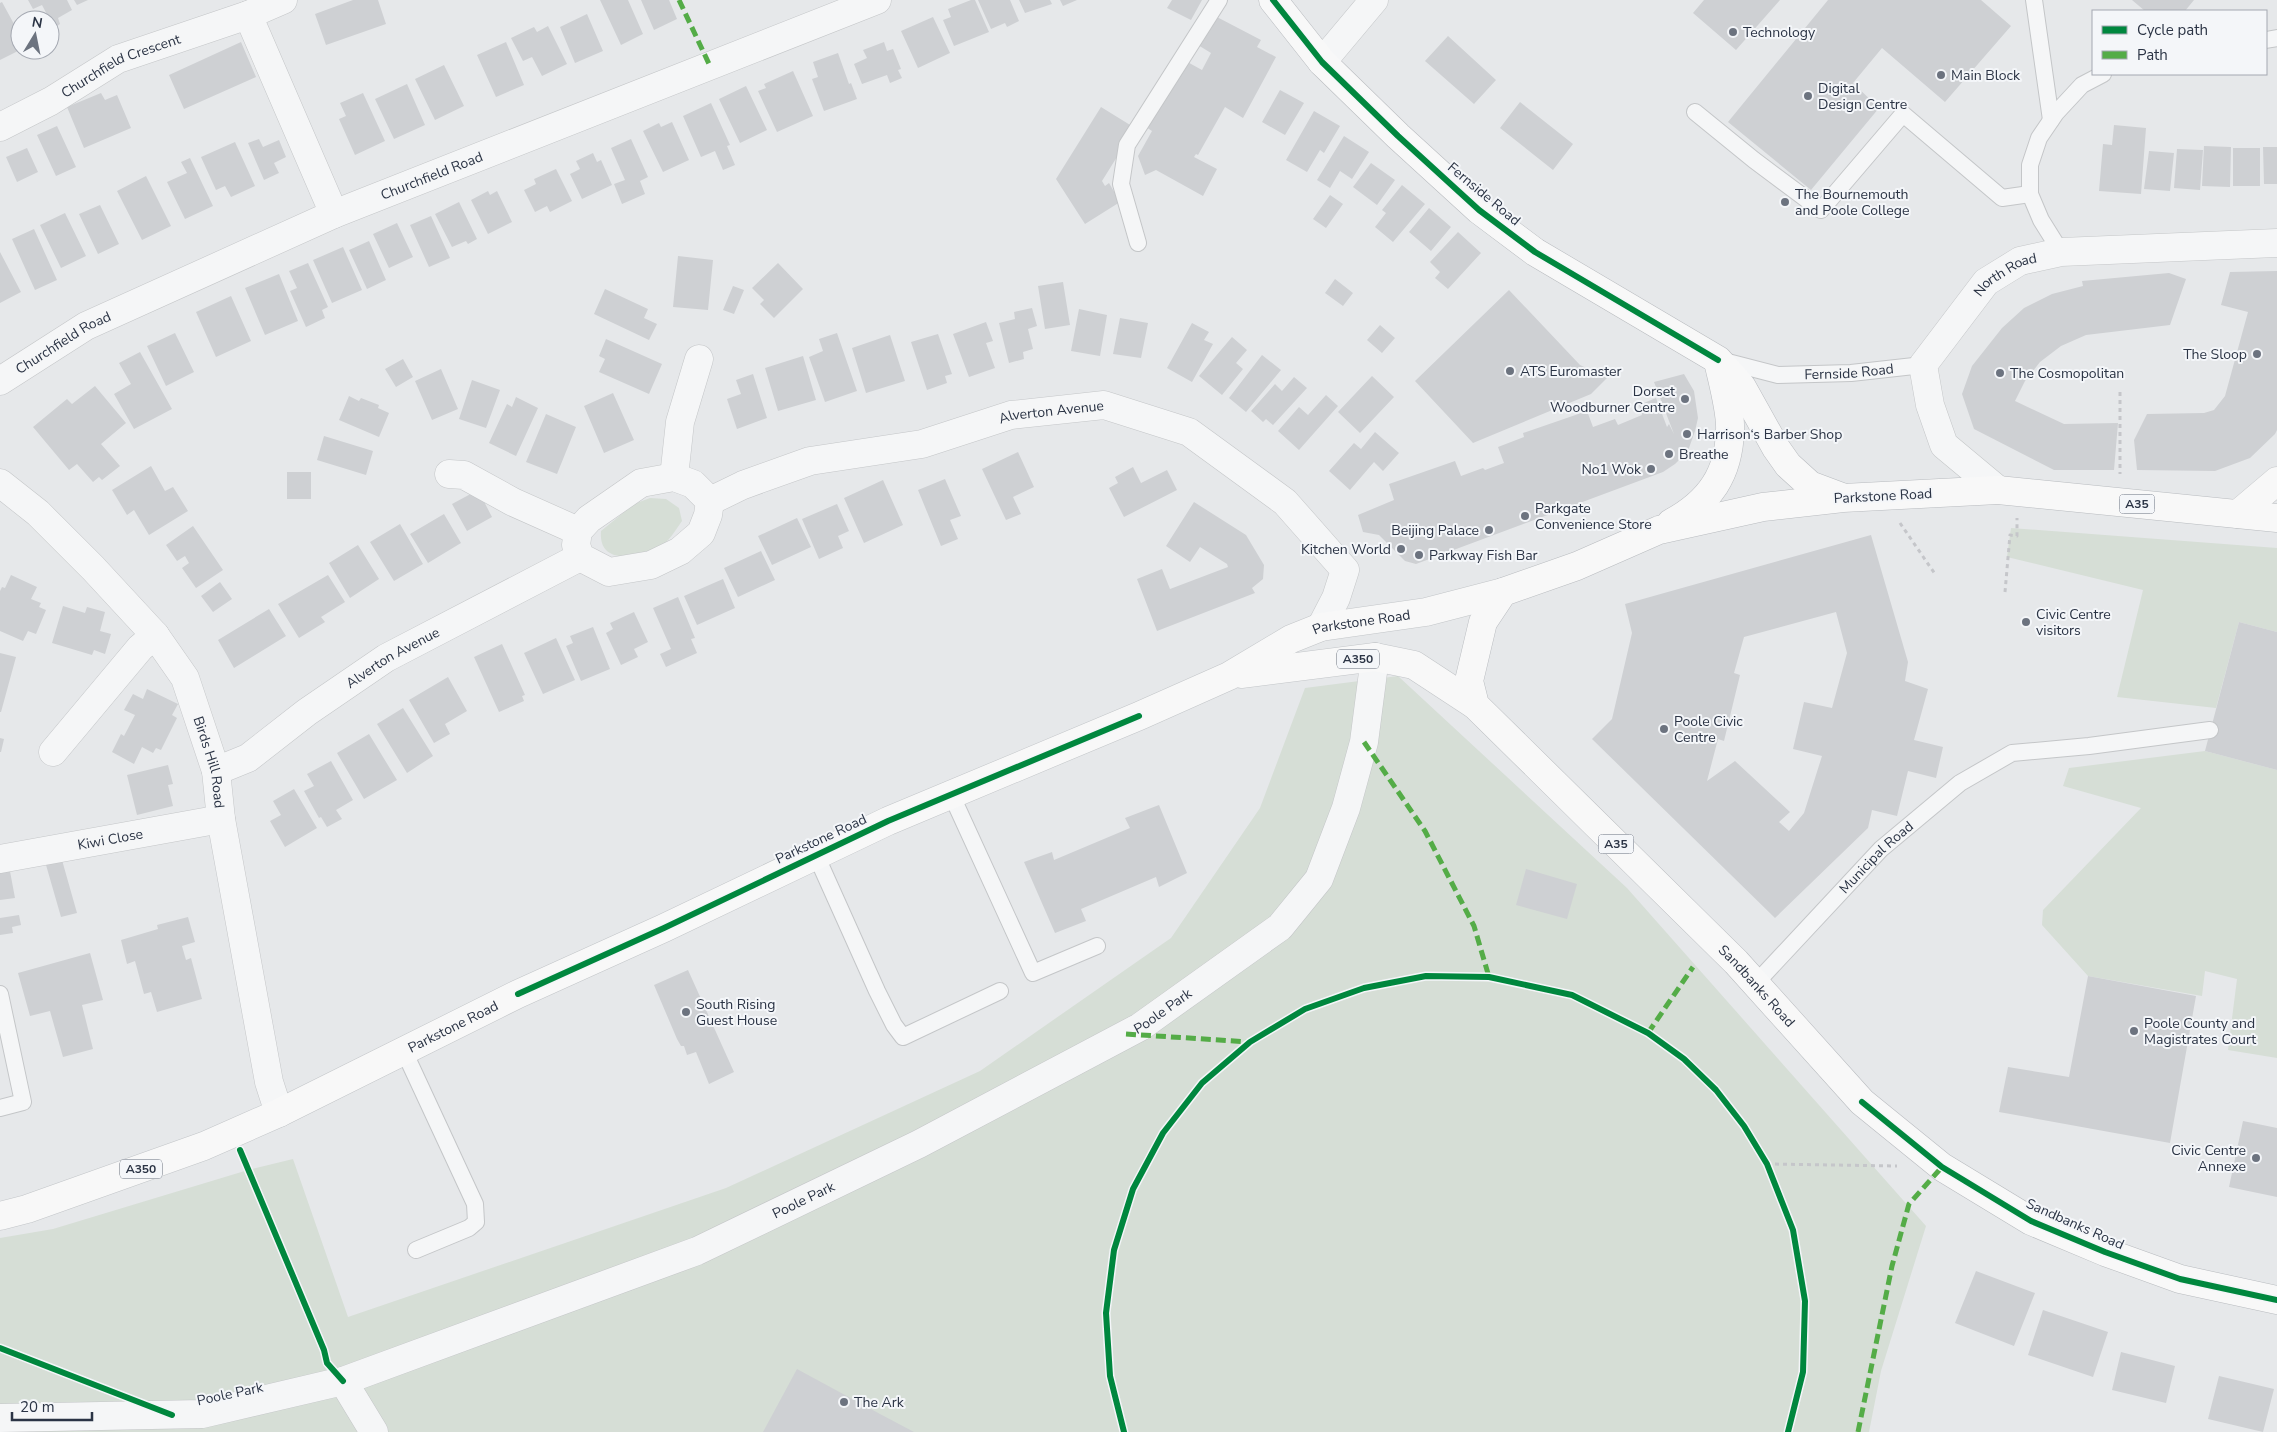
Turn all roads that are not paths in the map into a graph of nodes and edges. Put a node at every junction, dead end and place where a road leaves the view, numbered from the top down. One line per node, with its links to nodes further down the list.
1 (283, 0): 7 (street, Churchfield Crescent)
2 (877, 0): 14 (street, Churchfield Road)
3 (1219, 0): 15 (lane)
4 (1272, 0): 8 (main road, Fernside Road / A35)
5 (1374, 0): 8 (street)
6 (2034, 0): 11 (lane)
7 (248, 15): 12 (street, Churchfield Crescent); 14 (street)
8 (1322, 62): 19 (main road, Fernside Road / A35)
9 (2101, 75): 11 (lane)
10 (1696, 112): 13 (lane)
11 (2052, 120): 13 (lane)
12 (0, 127)
13 (2030, 194): 17 (lane)
14 (334, 214): 21 (street, Churchfield Road)
15 (1138, 243)
16 (2277, 243): 17 (street, North Road)
17 (2061, 252): 20 (street, North Road)
18 (699, 359): 23 (street)
19 (1718, 360): 20 (lane, Fernside Road); 27 (main road, Fernside Road / A35); 31 (main road, A35)
20 (1924, 365): 26 (street)
21 (0, 381)
22 (449, 474): 32 (street)
23 (674, 477): 28 (street); 32 (street)
24 (2277, 480): 29 (main road)
25 (0, 483): 36 (street, Birds Hill Road)
26 (2008, 491): 27 (main road, Parkstone Road / A35); 29 (main road, Parkstone Road / A35)
27 (1843, 498): 31 (main road, Parkstone Road / A35)
28 (710, 501): 33 (street); 35 (street, Alverton Avenue)
29 (2238, 514): 30 (main road, Parkstone Road / A35)
30 (2277, 518)
31 (1659, 530): 34 (main road, Parkstone Road / A35)
32 (578, 531): 33 (street)
33 (580, 557): 42 (street, Alverton Avenue)
34 (1503, 592): 35 (main road, Parkstone Road / A350); 39 (main road)
35 (1321, 627): 38 (main road, Parkstone Road / A350)
36 (155, 635): 41 (street); 42 (street, Birds Hill Road)
37 (1375, 657): 38 (main road, Parkstone Road / A350); 39 (main road, Parkstone Road / A350); 57 (street, Poole Park)
38 (1230, 676): 43 (main road, Parkstone Road / A350)
39 (1475, 705): 48 (main road, Sandbanks Road / A35)
40 (2210, 730): 48 (lane, Municipal Road)
41 (53, 752)
42 (216, 771): 44 (street, Birds Hill Road)
43 (951, 794): 45 (main road, Parkstone Road / A350); 47 (lane)
44 (221, 819): 46 (street, Kiwi Close); 53 (street, Birds Hill Road)
45 (816, 855): 49 (lane); 51 (main road, Parkstone Road / A350)
46 (0, 859)
47 (1097, 946)
48 (1756, 983): 56 (main road, Sandbanks Road / A35)
49 (1000, 991)
50 (0, 994): 52 (lane)
51 (404, 1051): 53 (main road, Parkstone Road / A350); 55 (lane)
52 (0, 1108)
53 (279, 1113): 54 (main road, Parkstone Road / A350)
54 (0, 1216)
55 (416, 1250)
56 (2277, 1300)
57 (343, 1381): 58 (street, Poole Park); 59 (street)
58 (0, 1418)
59 (374, 1432)

